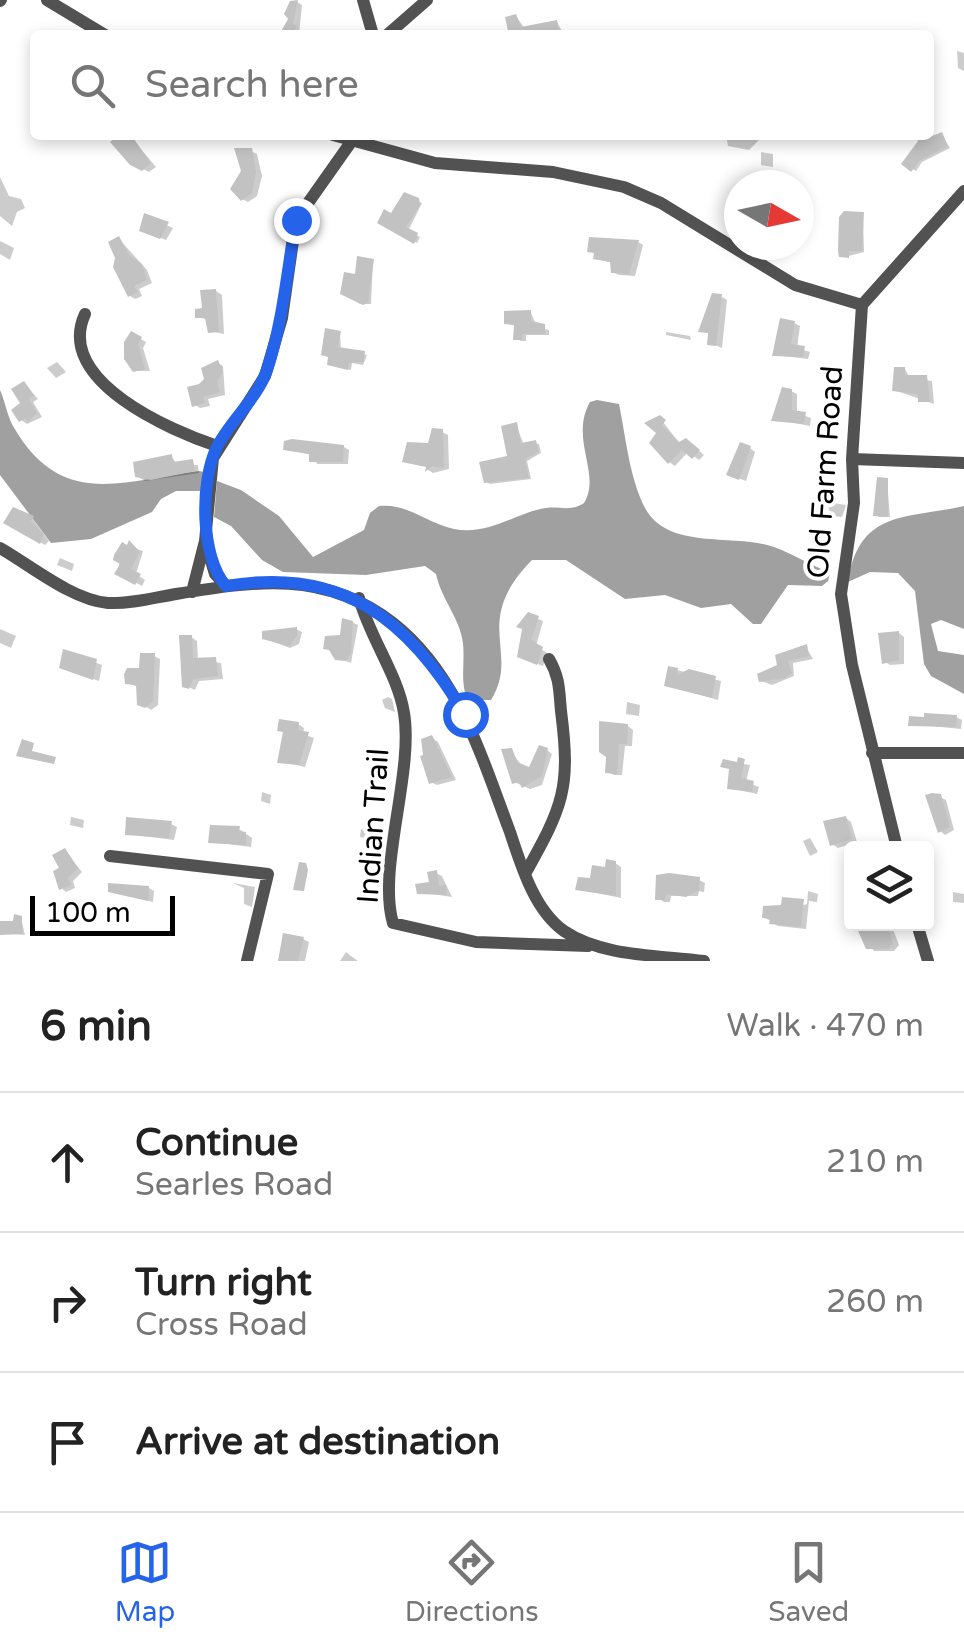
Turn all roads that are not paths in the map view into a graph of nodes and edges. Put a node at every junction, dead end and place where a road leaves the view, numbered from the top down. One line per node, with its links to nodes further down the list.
1 (46, 0): 4 (street)
2 (363, 0): 5 (street)
3 (427, 0): 6 (street)
4 (97, 30)
5 (372, 30)
6 (393, 30)
7 (354, 140): 12 (street)
8 (365, 140): 10 (street)
9 (964, 191): 10 (street)
10 (862, 305): 13 (street, Old Farm Road)
11 (84, 314): 12 (street)
12 (215, 452): 15 (street)
13 (852, 459): 14 (street); 21 (street, Old Farm Road)
14 (964, 463)
15 (206, 542): 17 (street); 18 (street)
16 (0, 548): 18 (street)
17 (226, 586): 18 (street); 19 (street)
18 (192, 592)
19 (359, 598): 25 (street); 27 (street, Indian Trail)
20 (549, 659): 25 (street)
21 (872, 752): 22 (street); 23 (street, Old Farm Road)
22 (964, 753)
23 (896, 841)
24 (110, 856): 28 (street)
25 (524, 874): 27 (street)
26 (920, 931): 30 (street)
27 (595, 946): 29 (street)
28 (247, 961)
29 (704, 961)
30 (928, 961)

